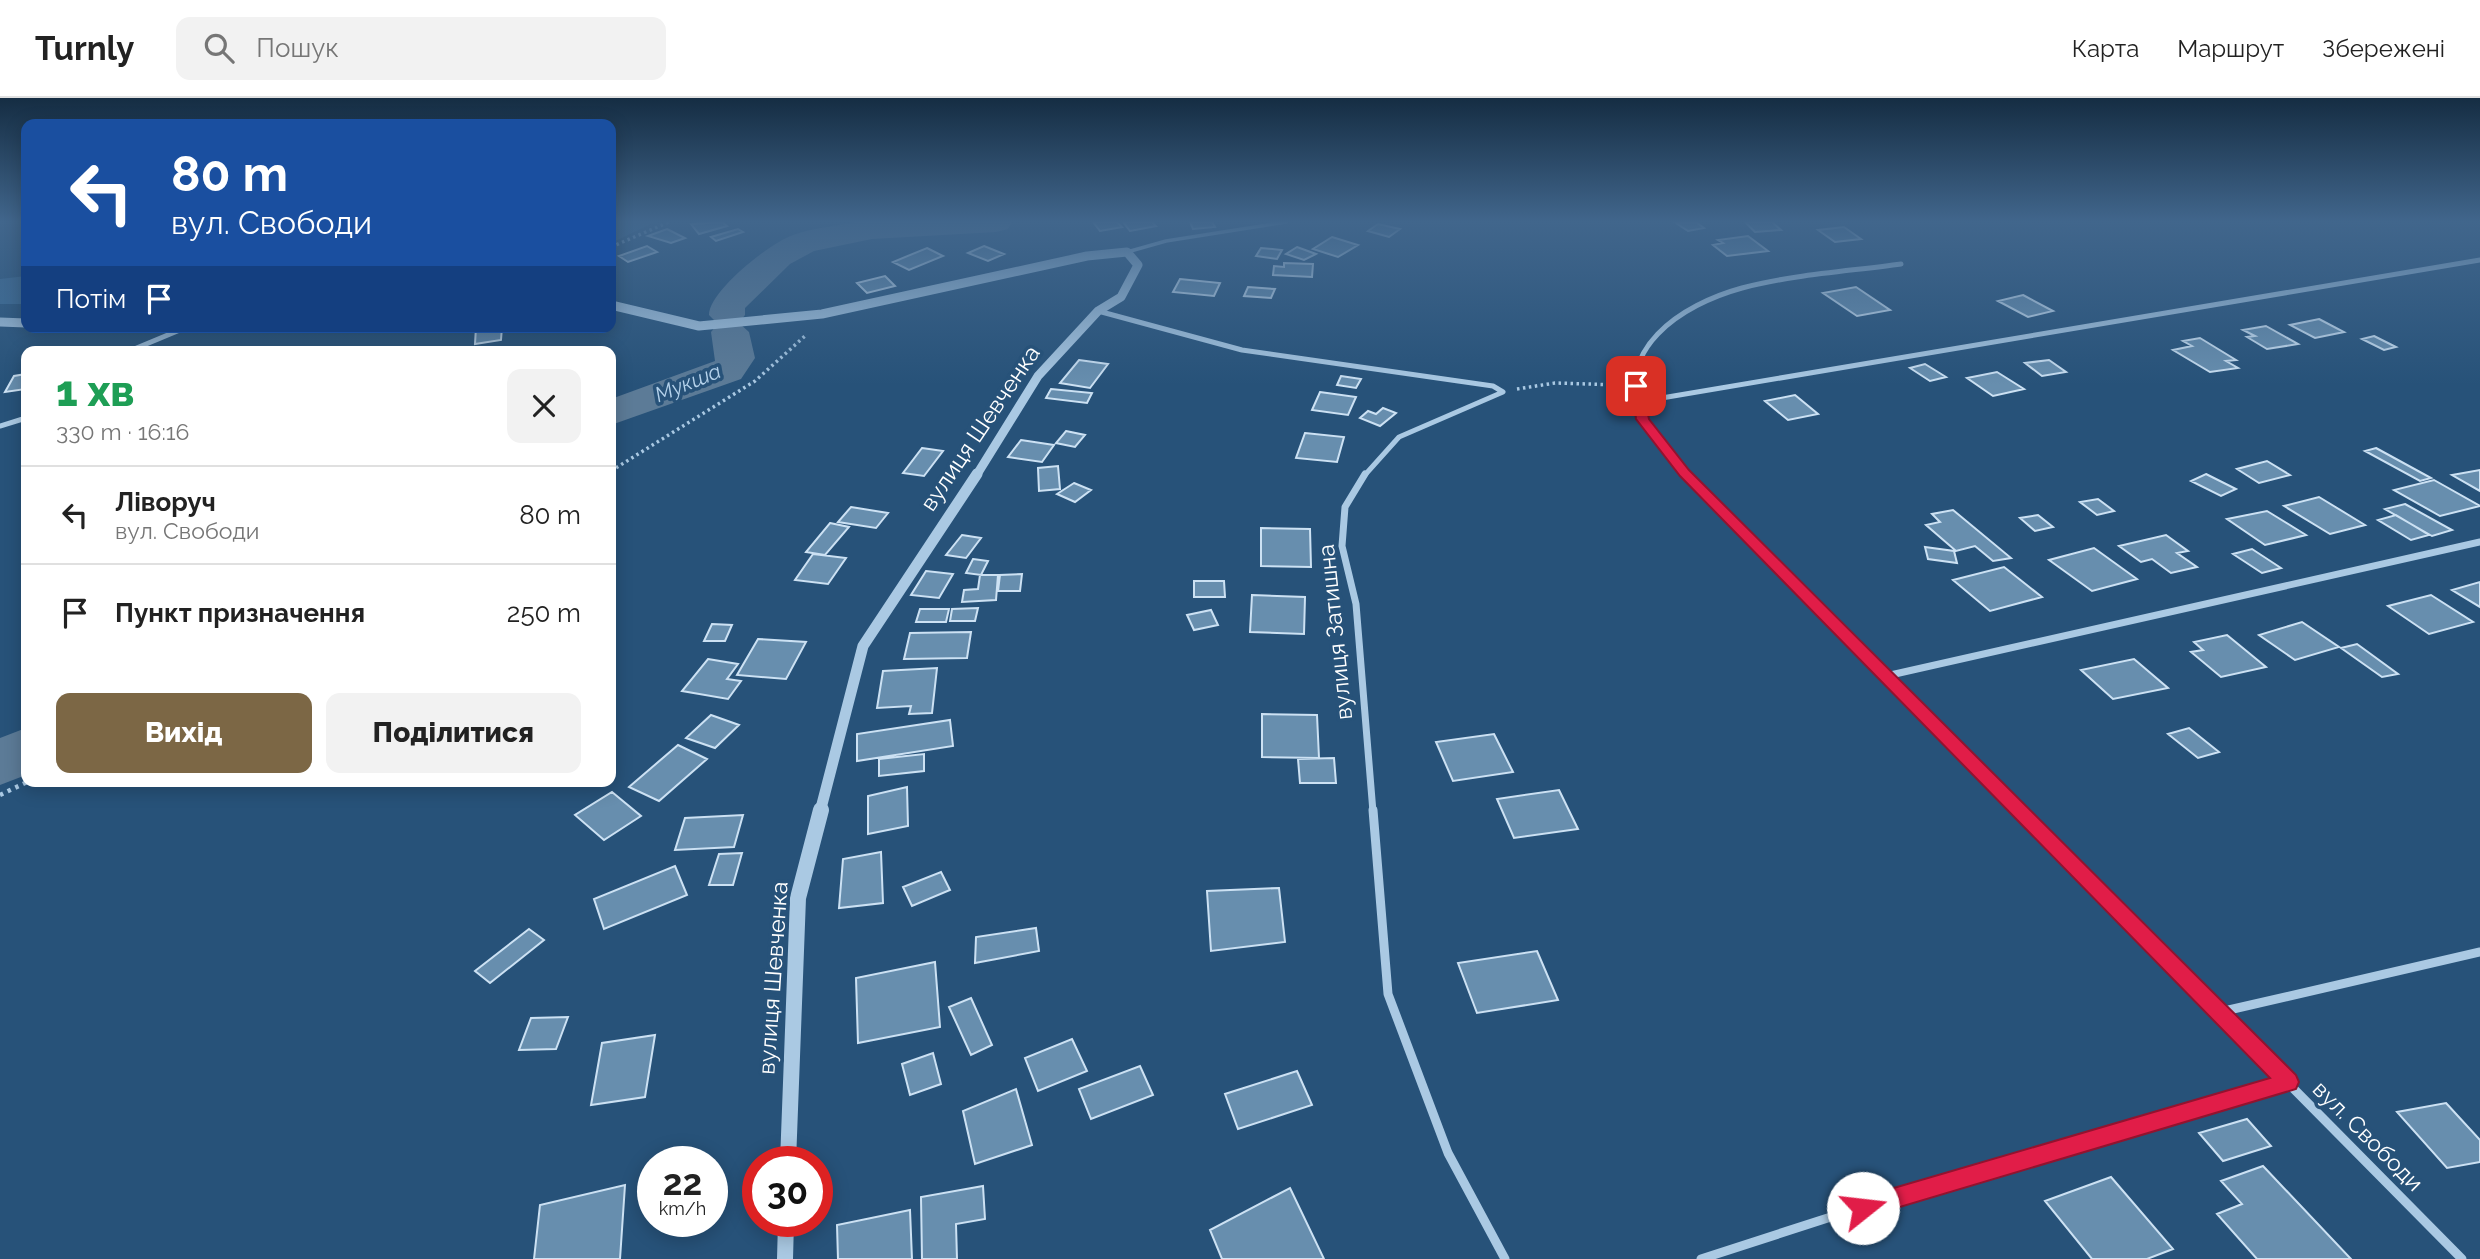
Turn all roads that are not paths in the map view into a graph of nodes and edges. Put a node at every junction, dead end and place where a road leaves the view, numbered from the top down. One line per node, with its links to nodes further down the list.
1 (995, 276): 5 (street)
2 (1133, 276): 6 (street, вулиця Шевченка)
3 (1828, 276): 11 (street, вул. Свободи)
4 (2384, 276): 11 (street)
5 (616, 306)
6 (1098, 311): 19 (street, вулиця Шевченка); 22 (street, вулиця Затишна)
7 (0, 322): 8 (street)
8 (21, 323)
9 (173, 333): 10 (street)
10 (141, 346)
11 (1638, 402): 15 (street, вул. Свободи)
12 (21, 420): 13 (street)
13 (0, 426)
14 (2480, 542): 15 (street)
15 (1886, 676): 17 (street, вул. Свободи)
16 (2480, 951): 17 (street)
17 (2220, 1012): 18 (street, вул. Свободи)
18 (2288, 1082): 23 (street); 24 (street, вул. Свободи)
19 (789, 1146)
20 (786, 1237): 21 (street)
21 (785, 1259)
22 (1505, 1259)
23 (1701, 1259)
24 (2462, 1259)

